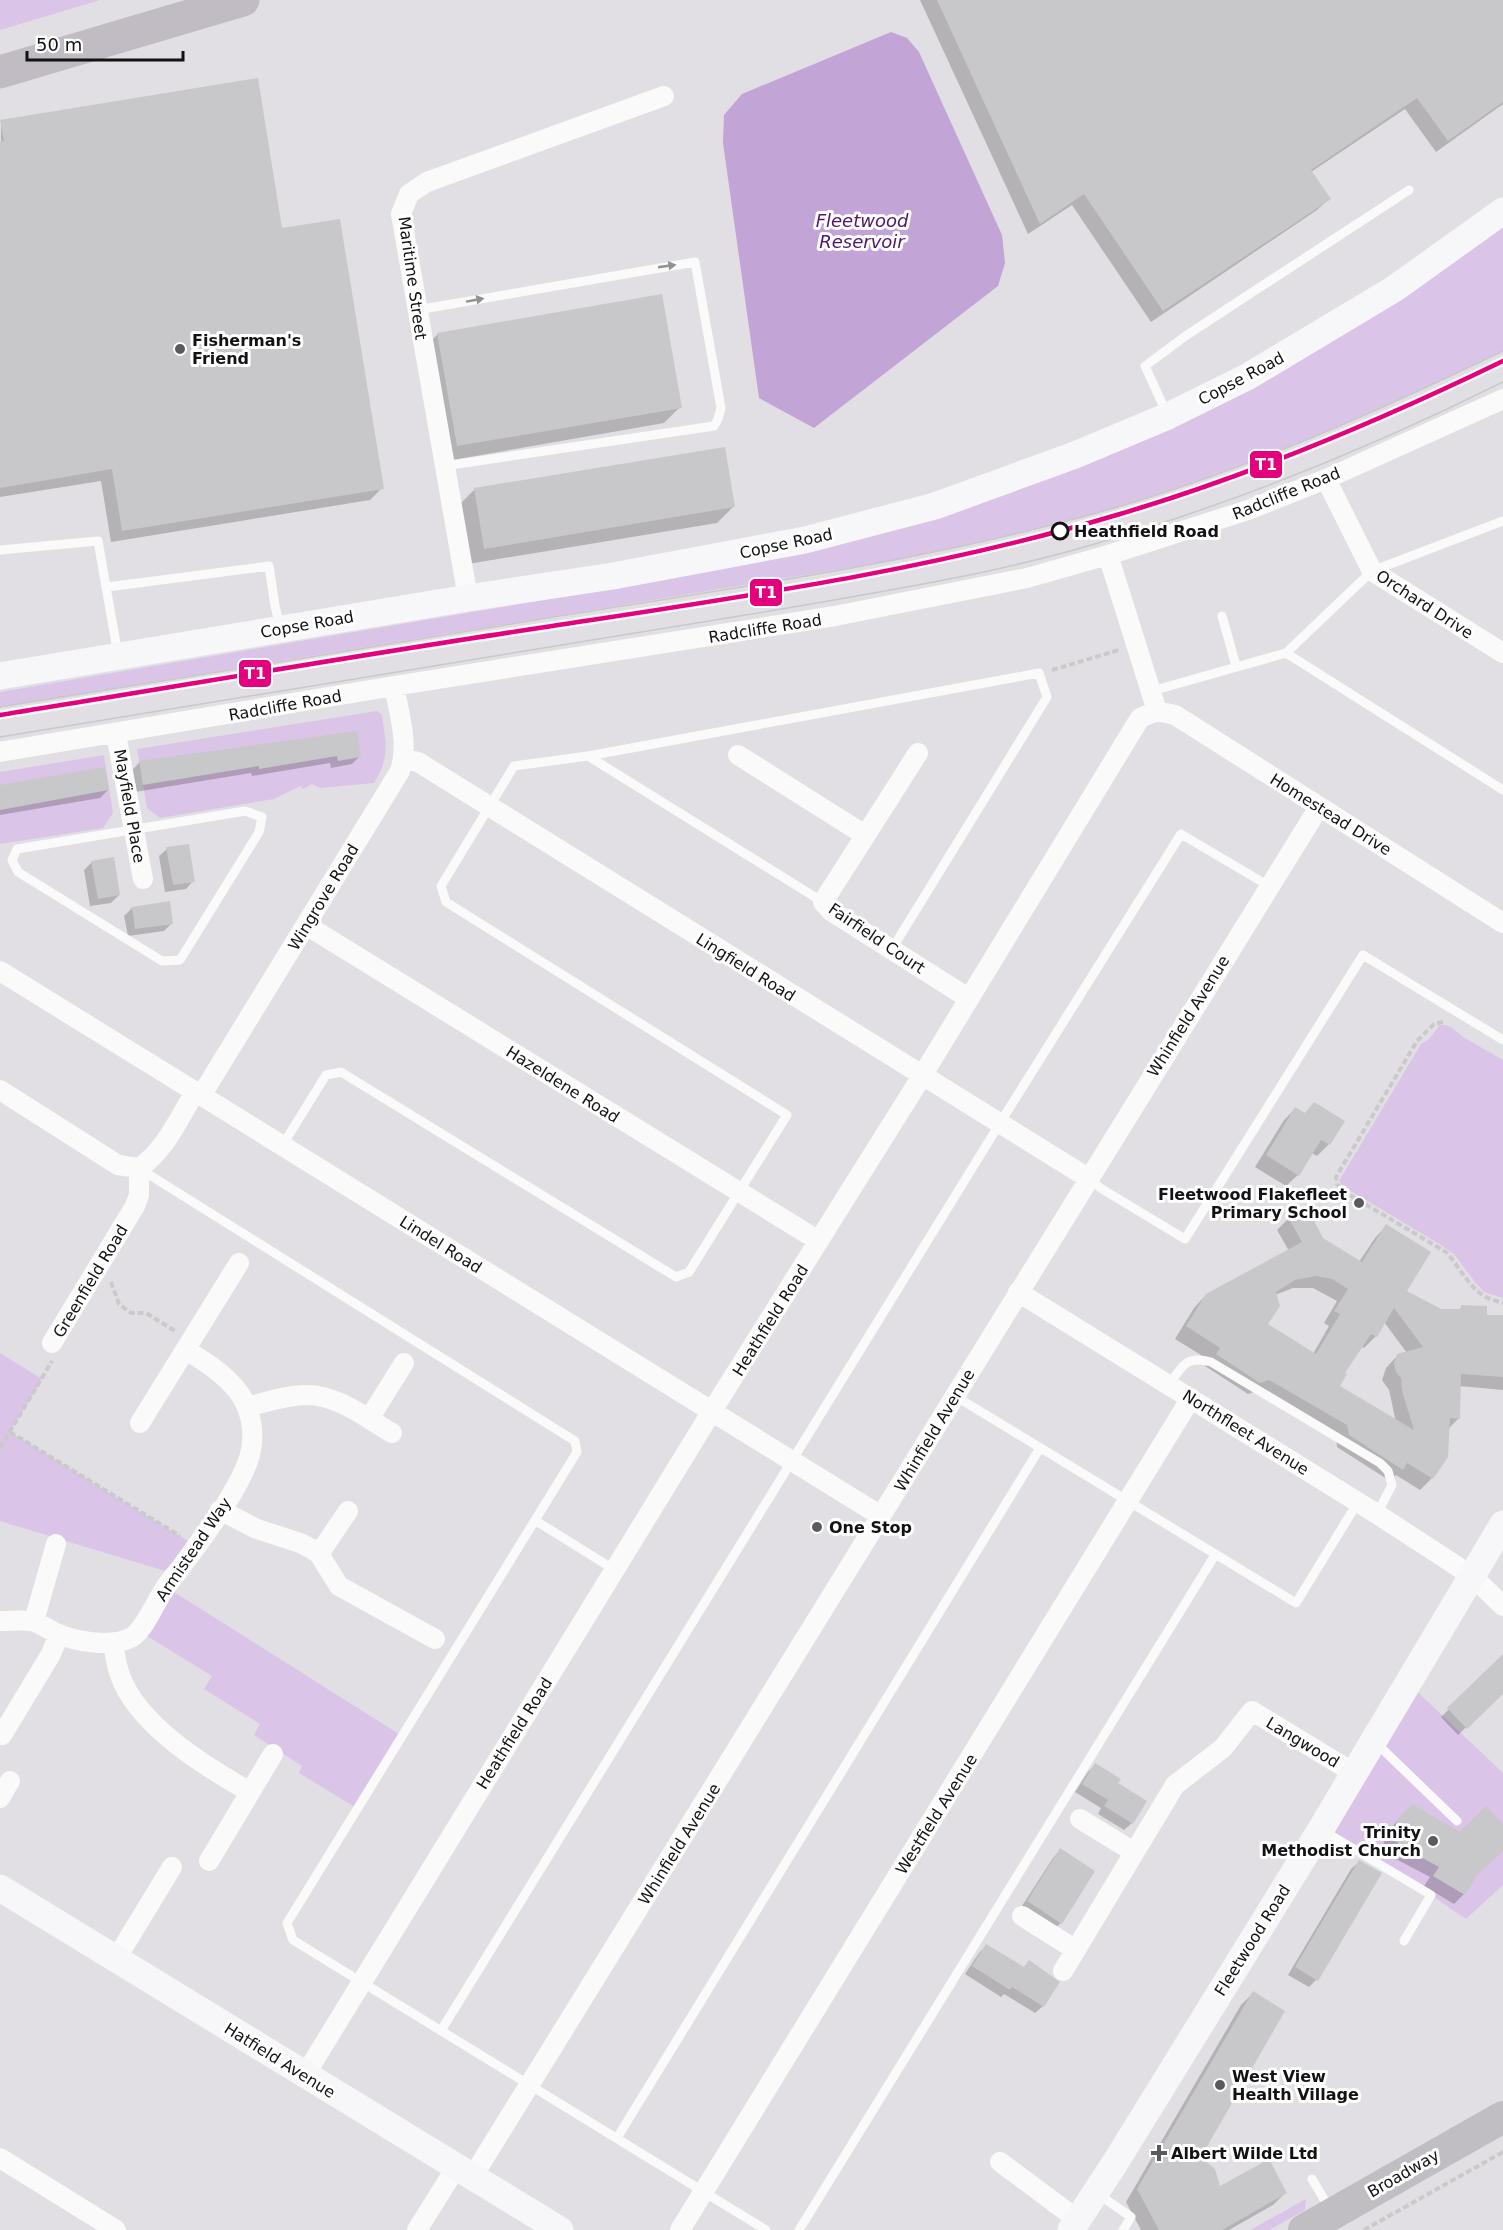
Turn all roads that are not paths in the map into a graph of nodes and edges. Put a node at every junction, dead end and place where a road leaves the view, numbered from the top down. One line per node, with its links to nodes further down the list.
1 (243, 0): 2 (highway)
2 (0, 72)
3 (664, 96): 6 (street, Maritime Street)
4 (1409, 190): 8 (lane)
5 (1503, 211): 8 (street, Copse Road)
6 (417, 310): 9 (street, Maritime Street); 9 (lane, one-way to 9)
7 (1502, 399): 10 (street, Radcliffe Road)
8 (1168, 416): 16 (street, Copse Road)
9 (444, 466): 16 (street, Maritime Street)
10 (1326, 479): 13 (street, Radcliffe Road); 14 (street, Orchard Drive)
11 (1503, 521): 14 (lane)
12 (0, 550): 15 (lane)
13 (1108, 555): 24 (street, Radcliffe Road); 25 (street)
14 (1372, 571): 19 (lane); 20 (street, Orchard Drive)
15 (107, 587): 18 (lane); 21 (lane)
16 (468, 598): 18 (street, Copse Road)
17 (1222, 616): 22 (lane)
18 (281, 628): 21 (street, Copse Road)
19 (1286, 653): 22 (lane); 33 (lane)
20 (1503, 653)
21 (118, 657): 23 (street, Copse Road)
22 (1236, 666): 25 (lane)
23 (0, 676)
24 (394, 686): 27 (street, Radcliffe Road); 32 (street)
25 (1152, 691): 26 (street)
26 (1157, 711): 35 (street, Homestead Drive); 45 (street, Heathfield Road)
27 (116, 734): 28 (street, Radcliffe Road); 36 (street, Mayfield Place)
28 (0, 752)
29 (918, 753): 37 (street, Fairfield Court)
30 (738, 755): 37 (street)
31 (588, 756): 34 (lane); 40 (lane); 43 (lane)
32 (404, 759): 34 (street, Lingfield Road); 42 (street, Wingrove Road)
33 (1503, 790)
34 (490, 807): 47 (street, Lingfield Road); 54 (lane)
35 (1319, 807): 39 (street, Whinfield Avenue); 41 (street, Homestead Drive)
36 (134, 828): 36 (lane); 38 (street, Mayfield Place)
37 (865, 835): 40 (street, Fairfield Court)
38 (143, 879)
39 (1269, 886): 50 (lane); 53 (street, Whinfield Avenue)
40 (823, 902): 43 (street, Fairfield Court)
41 (1503, 923)
42 (306, 925): 49 (street, Wingrove Road); 54 (street, Hazeldene Road)
43 (892, 949): 45 (street, Fairfield Court)
44 (0, 971): 49 (street, Lindel Road)
45 (968, 998): 47 (street, Heathfield Road)
46 (1503, 1040): 53 (lane)
47 (922, 1076): 50 (street, Lingfield Road); 55 (street, Heathfield Road)
48 (0, 1090): 52 (street)
49 (198, 1094): 51 (street, Lindel Road); 52 (street)
50 (1000, 1123): 53 (street, Lingfield Road); 70 (lane)
51 (282, 1146): 54 (lane); 65 (street, Lindel Road)
52 (139, 1168): 58 (street, Greenfield Road); 77 (lane)
53 (1088, 1178): 57 (street, Whinfield Avenue)
54 (738, 1193): 55 (street, Hazeldene Road)
55 (819, 1241): 65 (street, Heathfield Road)
56 (239, 1263): 59 (street)
57 (1018, 1292): 61 (street, Northfleet Avenue); 62 (street, Whinfield Avenue)
58 (52, 1343)
59 (189, 1346): 64 (street, Armistead Way); 67 (street)
60 (404, 1363): 66 (street)
61 (1169, 1385): 63 (street, Northfleet Avenue); 75 (lane)
62 (955, 1396): 69 (lane); 76 (street, Whinfield Avenue)
63 (1191, 1398): 71 (street, Westfield Avenue); 72 (street, Northfleet Avenue)
64 (248, 1407): 66 (street); 73 (street, Armistead Way)
65 (712, 1411): 70 (street, Lindel Road); 82 (street, Heathfield Road)
66 (369, 1419): 68 (street)
67 (140, 1423)
68 (392, 1433)
69 (1040, 1448): 71 (lane); 112 (lane)
70 (793, 1460): 76 (street, Lindel Road); 108 (lane)
71 (1128, 1501): 81 (lane); 117 (street, Westfield Avenue)
72 (1358, 1502): 75 (street, Northfleet Avenue); 81 (lane)
73 (220, 1510): 80 (street); 89 (street, Armistead Way)
74 (348, 1511): 80 (street)
75 (1377, 1514): 83 (street, Northfleet Avenue)
76 (881, 1516): 110 (street, Whinfield Avenue)
77 (536, 1521): 82 (lane); 107 (lane)
78 (1503, 1524): 83 (street, Fleetwood Road)
79 (56, 1544): 86 (street)
80 (319, 1554): 88 (street)
81 (1215, 1555): 126 (lane)
82 (615, 1570): 107 (street, Heathfield Road)
83 (1472, 1576): 84 (street, Northfleet Avenue); 91 (street, Fleetwood Road)
84 (1503, 1606)
85 (0, 1621): 86 (street)
86 (34, 1622): 87 (street)
87 (58, 1634): 89 (street); 90 (street)
88 (435, 1639)
89 (113, 1643): 94 (street)
90 (2, 1735)
91 (1374, 1741): 93 (street, Fleetwood Road); 96 (lane)
92 (273, 1754): 94 (street)
93 (1354, 1773): 97 (street, Fleetwood Road); 98 (street, Langwood)
94 (250, 1792): 99 (street)
95 (1080, 1820): 98 (street)
96 (1457, 1821)
97 (1321, 1829): 103 (lane); 118 (street, Fleetwood Road)
98 (1134, 1852): 104 (street)
99 (209, 1862)
100 (172, 1868): 105 (street)
101 (0, 1888): 105 (street, Hatfield Avenue)
102 (1022, 1916): 104 (street)
103 (1404, 1941)
104 (1076, 1950): 106 (street)
105 (116, 1959): 109 (street, Hatfield Avenue)
106 (1063, 1971)
107 (362, 1981): 108 (lane); 109 (street, Heathfield Road)
108 (442, 2029): 110 (lane)
109 (304, 2075): 115 (street, Hatfield Avenue)
110 (531, 2085): 112 (lane); 115 (street, Whinfield Avenue)
111 (1503, 2116): 119 (main road, Broadway)
112 (617, 2138): 117 (lane)
113 (0, 2158): 121 (street)
114 (1000, 2162): 120 (street)
115 (465, 2171): 122 (street, Whinfield Avenue); 123 (street, Hatfield Avenue)
116 (1312, 2179): 119 (lane)
117 (703, 2191): 124 (street, Westfield Avenue); 125 (lane)
118 (1096, 2193): 120 (street, Fleetwood Road); 127 (lane)
119 (1332, 2214): 128 (main road, Broadway)
120 (1074, 2225)
121 (116, 2230)
122 (417, 2230)
123 (560, 2230)
124 (680, 2230)
125 (766, 2230)
126 (799, 2230)
127 (1123, 2230)
128 (1304, 2230)

